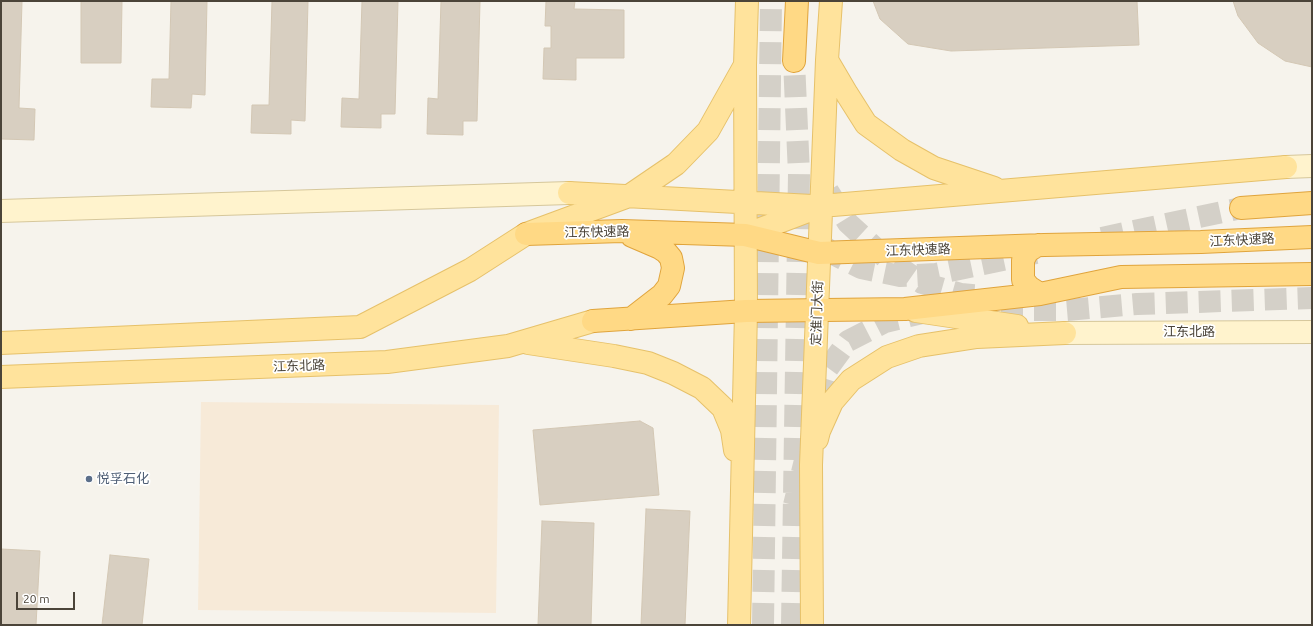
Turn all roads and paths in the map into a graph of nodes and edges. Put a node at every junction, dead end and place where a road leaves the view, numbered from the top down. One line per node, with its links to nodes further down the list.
1 (747, 1): 6 (main road)
2 (797, 1): 5 (highway)
3 (831, 1): 4 (main road, 定淮门大街)
4 (827, 60): 8 (main road); 12 (main road, 定淮门大街)
5 (794, 61)
6 (745, 66): 9 (main road); 10 (main road)
7 (1312, 166): 8 (main road)
8 (1003, 191): 12 (main road)
9 (629, 196): 10 (main road); 14 (main road); 16 (main road)
10 (745, 202): 12 (main road); 17 (main road)
11 (1312, 203): 13 (highway)
12 (821, 206): 17 (main road); 20 (main road, 定淮门大街)
13 (1241, 208)
14 (1, 211)
15 (622, 231): 16 (highway, 江东快速路); 17 (highway, 江东快速路); 26 (highway)
16 (526, 234): 31 (main road)
17 (745, 235): 20 (highway, 江东快速路); 25 (main road)
18 (1312, 237): 19 (highway, 江东快速路)
19 (1038, 245): 20 (highway, 江东快速路); 22 (highway)
20 (819, 254): 24 (main road, 定淮门大街)
21 (1312, 274): 22 (highway)
22 (1040, 294): 23 (highway)
23 (905, 309): 24 (highway); 29 (main road)
24 (817, 310): 25 (highway); 33 (main road, 定淮门大街)
25 (746, 311): 26 (highway); 34 (main road)
26 (631, 319): 27 (highway)
27 (593, 321): 30 (main road, 江东北路)
28 (1312, 332): 29 (main road, 江东北路)
29 (1065, 333): 33 (main road)
30 (521, 342): 32 (main road, 江东北路); 34 (main road)
31 (1, 344)
32 (1, 377)
33 (811, 465): 36 (main road, 定淮门大街)
34 (742, 501): 35 (main road)
35 (739, 625)
36 (812, 625)

